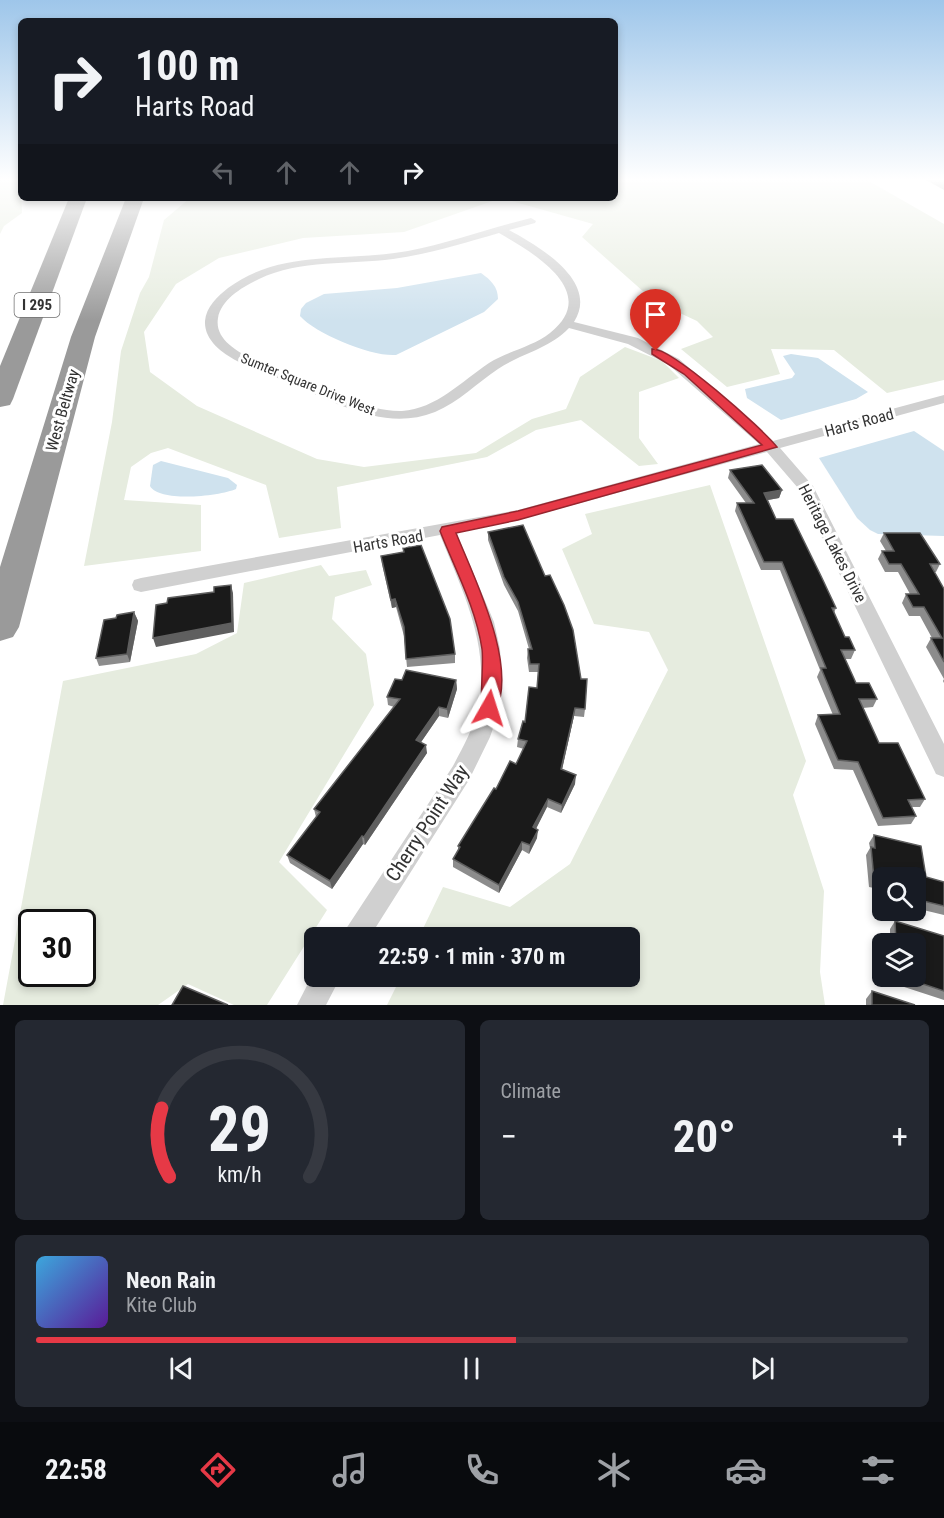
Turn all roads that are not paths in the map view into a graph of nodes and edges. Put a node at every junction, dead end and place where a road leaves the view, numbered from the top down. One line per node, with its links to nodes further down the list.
1 (68, 227): 6 (highway, I 295)
2 (133, 227): 11 (highway, West Beltway)
3 (510, 227): 4 (street, Sumter Square Drive West)
4 (500, 230): 5 (street); 5 (street, Sumter Square Drive West)
5 (568, 324): 8 (street, Heritage Lakes Drive)
6 (0, 399)
7 (944, 399): 8 (street, Harts Road)
8 (771, 447): 9 (street, Harts Road); 12 (street, Heritage Lakes Drive)
9 (447, 531): 10 (street, Harts Road); 13 (street, Cherry Point Way)
10 (141, 585)
11 (0, 627)
12 (944, 767)
13 (360, 927)
14 (321, 987): 15 (street)
15 (311, 1005)

